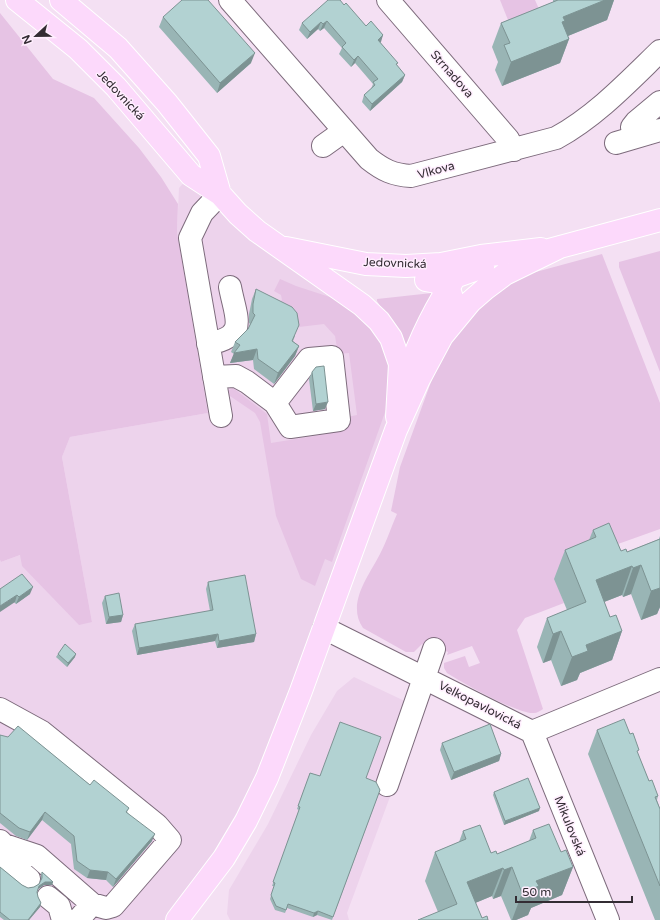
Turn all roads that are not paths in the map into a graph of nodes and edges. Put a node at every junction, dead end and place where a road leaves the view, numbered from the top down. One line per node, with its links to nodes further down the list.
1 (17, 0): 11 (main road, Jedovnická)
2 (61, 0): 11 (main road, Jedovnická)
3 (230, 0): 8 (street, Vlkova)
4 (388, 0): 10 (street, Strnadova)
5 (658, 58): 10 (street, Vlkova)
6 (660, 102): 7 (street)
7 (660, 130)
8 (344, 131): 9 (street); 10 (street, Vlkova)
9 (323, 146)
10 (514, 150)
11 (220, 194): 13 (main road, Jedovnická); 18 (street)
12 (660, 220): 14 (main road, Jedovnická)
13 (277, 246): 14 (main road, Jedovnická); 15 (main road, Jedovnická); 22 (main road, Jedovnická)
14 (560, 247): 15 (main road, Jedovnická); 17 (main road)
15 (454, 278): 17 (main road); 22 (main road)
16 (230, 287): 18 (street)
17 (442, 336): 22 (main road)
18 (208, 344): 19 (street)
19 (214, 377): 20 (street); 21 (street)
20 (275, 403)
21 (221, 416)
22 (396, 430): 23 (main road)
23 (324, 628): 25 (street, Velkopavlovická); 36 (main road)
24 (434, 649): 25 (street)
25 (424, 678): 28 (street, Velkopavlovická); 29 (street)
26 (660, 679): 28 (street, Velkopavlovická)
27 (0, 709): 33 (street)
28 (532, 732): 37 (street, Mikulovská)
29 (387, 785)
30 (1, 848): 31 (street); 33 (street)
31 (29, 879)
32 (48, 897): 34 (street)
33 (92, 904): 35 (street)
34 (63, 920)
35 (78, 920)
36 (178, 920)
37 (608, 920)

